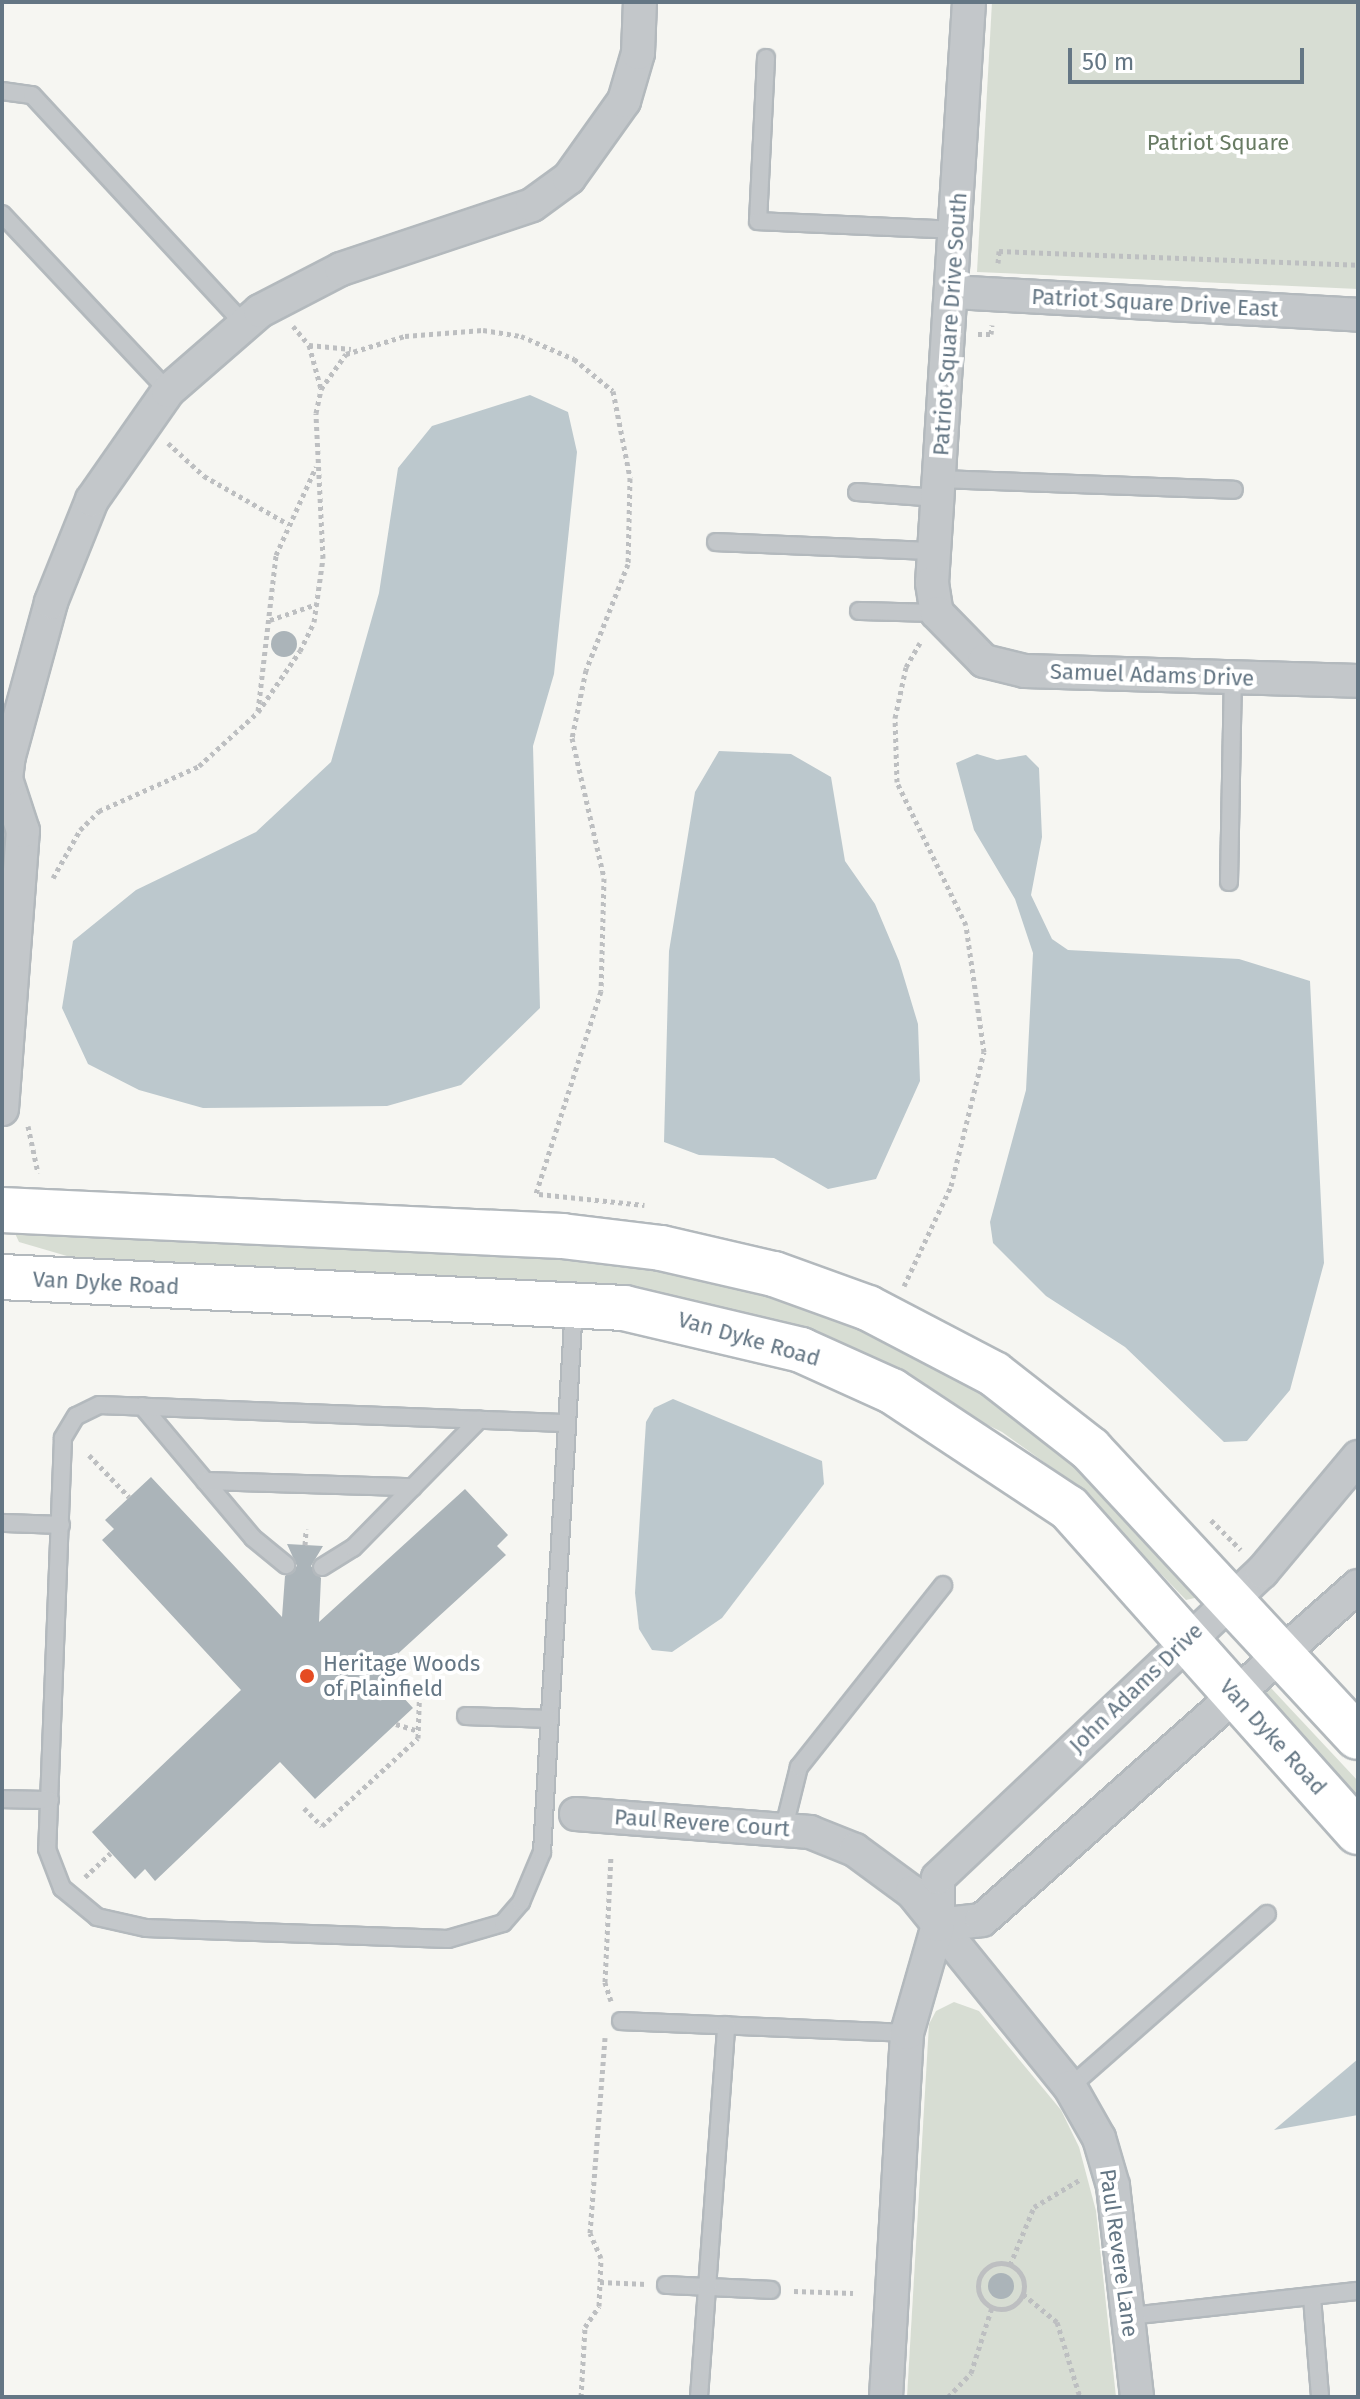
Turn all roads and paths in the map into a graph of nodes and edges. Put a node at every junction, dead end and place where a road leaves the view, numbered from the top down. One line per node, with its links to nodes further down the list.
1 (640, 2): 12 (street)
2 (969, 2): 6 (street, Patriot Square Drive South)
3 (766, 58): 6 (lane)
4 (2, 91): 12 (lane)
5 (2, 214): 16 (lane)
6 (956, 230): 9 (street, Patriot Square Drive South)
7 (999, 251): 8 (path)
8 (1358, 265)
9 (952, 292): 10 (street, Patriot Square Drive East); 19 (street, Patriot Square Drive South)
10 (1358, 315)
11 (286, 317): 13 (path)
12 (243, 323): 16 (street)
13 (309, 345): 14 (path); 15 (path)
14 (354, 350): 15 (path); 38 (path)
15 (321, 389): 18 (path)
16 (168, 391): 33 (street)
17 (162, 437): 22 (path)
18 (317, 466): 22 (path); 25 (path)
19 (939, 488): 20 (lane); 21 (lane); 24 (street, Patriot Square Drive South)
20 (1234, 490)
21 (857, 492)
22 (288, 524): 27 (path)
23 (716, 542): 24 (lane)
24 (934, 551): 28 (street, Patriot Square Drive South)
25 (318, 603): 27 (path); 32 (path)
26 (859, 611): 28 (lane)
27 (270, 620): 32 (path)
28 (946, 626): 30 (street, Samuel Adams Drive)
29 (922, 647): 41 (path)
30 (1233, 677): 31 (street, Samuel Adams Drive); 34 (lane)
31 (1358, 681)
32 (258, 712): 35 (path)
33 (5, 768): 36 (street)
34 (1229, 882)
35 (48, 891)
36 (15, 1113): 37 (path)
37 (42, 1180)
38 (536, 1194)
39 (2, 1210): 59 (street)
40 (2, 1277): 42 (street, Van Dyke Road)
41 (904, 1287)
42 (574, 1305): 45 (lane); 60 (street, Van Dyke Road)
43 (142, 1406): 44 (lane); 48 (lane); 52 (lane)
44 (479, 1420): 45 (lane); 49 (lane)
45 (565, 1423): 65 (lane)
46 (89, 1455): 50 (path)
47 (1358, 1457): 59 (street, John Adams Drive)
48 (205, 1481): 49 (lane); 55 (lane)
49 (413, 1487): 56 (lane)
50 (129, 1497)
51 (2, 1523): 52 (lane)
52 (61, 1525): 70 (lane)
53 (306, 1529): 54 (path)
54 (305, 1545)
55 (286, 1565)
56 (322, 1567)
57 (943, 1585): 73 (lane)
58 (1358, 1586): 61 (street)
59 (1230, 1599): 60 (street, John Adams Drive); 61 (street)
60 (1189, 1637): 63 (street, Van Dyke Road); 79 (street, John Adams Drive)
61 (1282, 1655): 63 (street); 68 (street)
62 (420, 1682): 67 (path)
63 (1233, 1695): 74 (street, Van Dyke Road); 79 (street)
64 (466, 1716): 65 (lane)
65 (549, 1719): 70 (lane)
66 (396, 1724): 67 (path)
67 (419, 1731): 71 (path)
68 (1358, 1737)
69 (2, 1799): 70 (lane)
70 (50, 1800)
71 (304, 1808)
72 (576, 1814): 73 (street, Paul Revere Court)
73 (784, 1827): 79 (street, Paul Revere Court)
74 (1358, 1832)
75 (111, 1853): 77 (path)
76 (611, 1856): 80 (path)
77 (81, 1881)
78 (1267, 1914): 83 (lane)
79 (938, 1925): 82 (street, John Adams Drive); 83 (street, Paul Revere Lane)
80 (614, 2021): 81 (lane); 86 (path)
81 (726, 2025): 82 (lane); 88 (lane)
82 (907, 2033): 98 (street, John Adams Drive)
83 (1070, 2087): 95 (street, Paul Revere Lane)
84 (1086, 2177): 85 (path)
85 (1010, 2265): 92 (path); 94 (path)
86 (600, 2282): 87 (path); 96 (path)
87 (666, 2285): 88 (lane)
88 (707, 2288): 89 (lane); 97 (lane)
89 (771, 2290): 91 (path)
90 (1358, 2291): 93 (lane)
91 (853, 2293)
92 (1023, 2294): 94 (path); 100 (path)
93 (1312, 2297): 95 (lane); 102 (lane)
94 (992, 2307): 99 (path)
95 (1130, 2316): 101 (street, Paul Revere Lane)
96 (581, 2397)
97 (699, 2397)
98 (886, 2397)
99 (948, 2397)
100 (1080, 2397)
101 (1137, 2397)
102 (1320, 2397)

